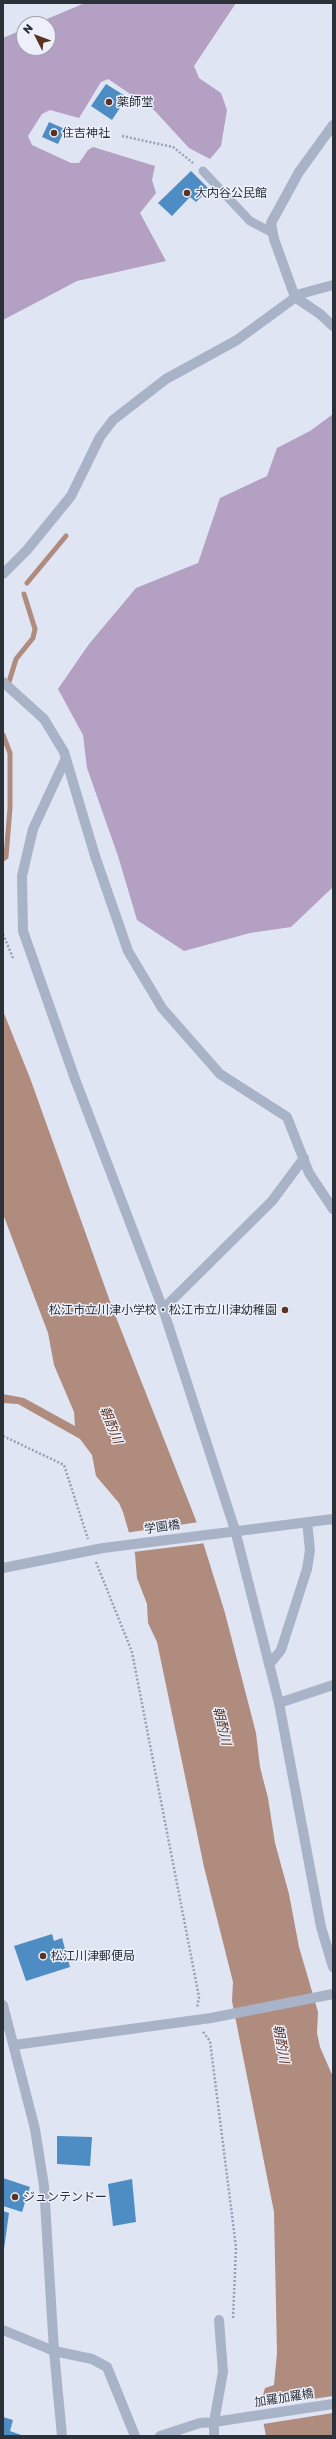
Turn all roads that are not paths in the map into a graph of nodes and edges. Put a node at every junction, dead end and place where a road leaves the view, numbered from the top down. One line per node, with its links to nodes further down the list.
1 (333, 125): 3 (street)
2 (203, 171): 3 (lane)
3 (273, 233): 5 (street)
4 (333, 285): 5 (street)
5 (295, 297): 6 (street); 7 (street)
6 (333, 326)
7 (3, 574)
8 (3, 682): 9 (street)
9 (66, 758): 10 (street); 12 (street)
10 (304, 1158): 11 (street); 12 (street)
11 (333, 1209)
12 (163, 1309): 15 (street)
13 (333, 1519): 14 (street, 学園橋)
14 (307, 1522): 15 (street, 学園橋); 17 (street)
15 (235, 1530): 16 (street, 学園橋); 17 (street)
16 (3, 1568)
17 (269, 1665): 19 (street)
18 (333, 1686): 19 (street)
19 (279, 1703): 20 (street)
20 (333, 1967)
21 (331, 1994): 24 (street)
22 (3, 2005): 23 (street)
23 (7, 2030): 24 (street)
24 (14, 2044): 27 (street)
25 (219, 2320): 29 (street)
26 (3, 2330): 27 (street)
27 (54, 2351): 30 (street); 31 (street)
28 (333, 2404): 29 (street, 加羅加羅橋)
29 (214, 2422): 32 (street, 加羅加羅橋); 33 (street)
30 (62, 2436)
31 (135, 2436)
32 (160, 2436)
33 (214, 2436)

